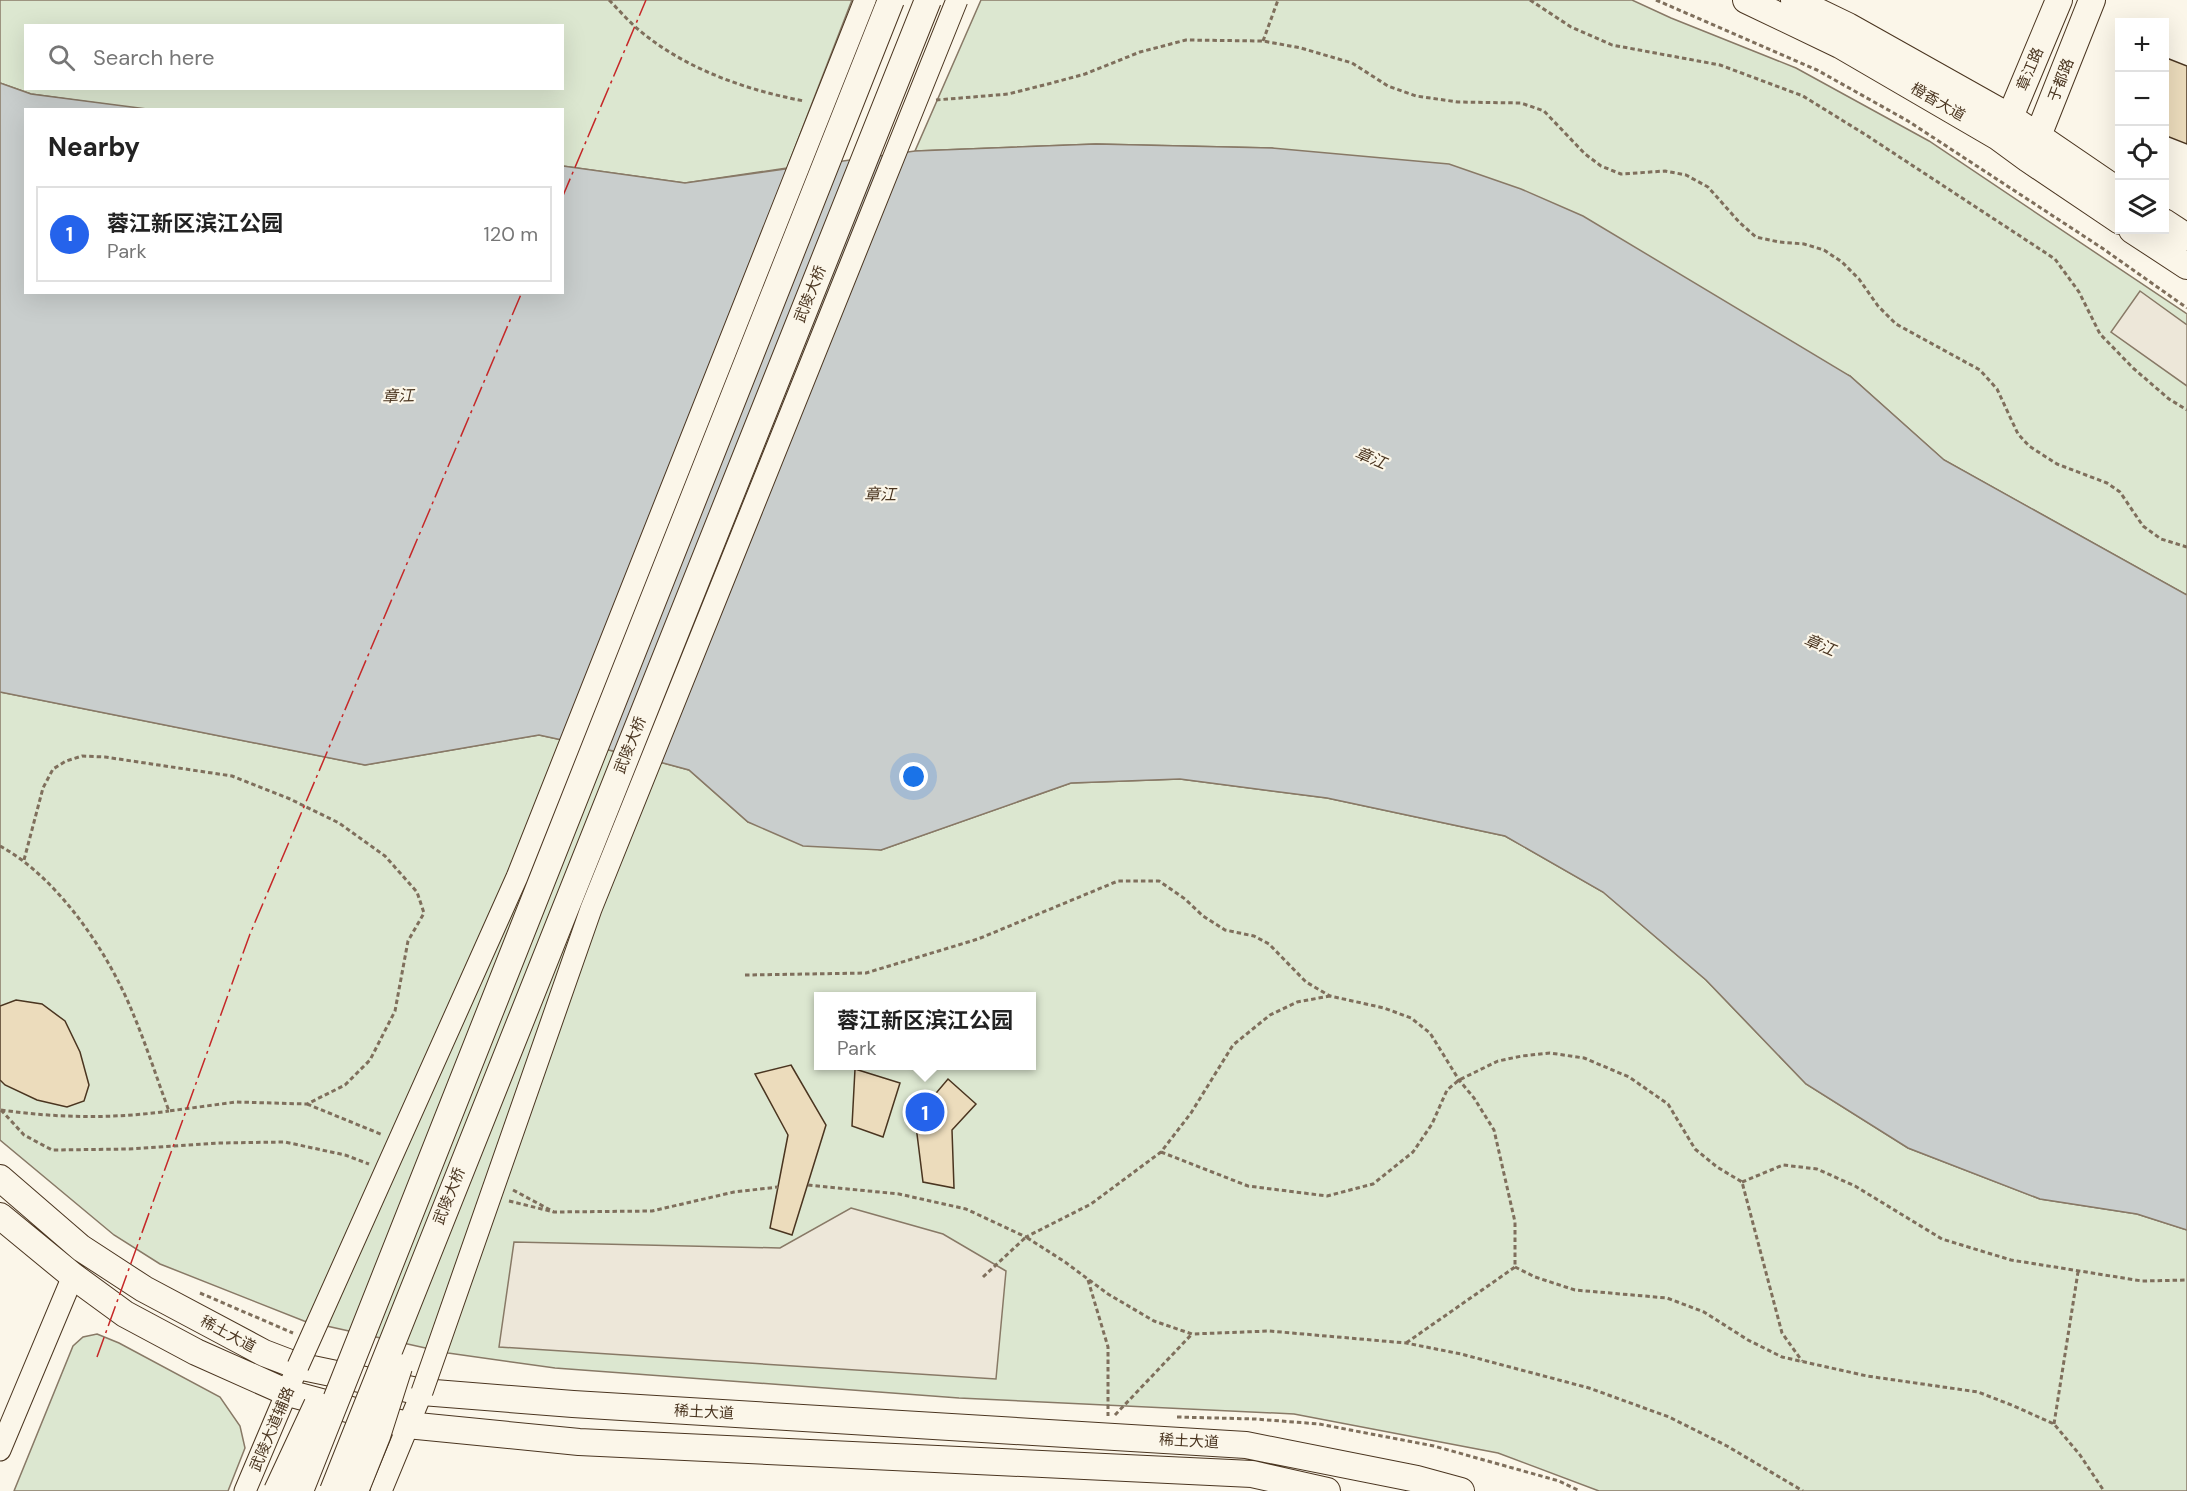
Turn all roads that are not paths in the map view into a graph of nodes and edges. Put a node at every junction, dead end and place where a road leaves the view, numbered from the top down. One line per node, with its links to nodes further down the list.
1 (865, 0): 22 (street, 武陵大道辅路, bridge)
2 (891, 0): 17 (main road, 武陵大桥, bridge)
3 (928, 0): 19 (main road, 武陵大桥, bridge)
4 (957, 0): 23 (street, bridge)
5 (1746, 0): 9 (main road, 橙香大道)
6 (1794, 0): 9 (main road, 橙香大道)
7 (2059, 0): 9 (main road, 章江路)
8 (2092, 0): 10 (main road, 于都路)
9 (2004, 127): 10 (main road, 橙香大道)
10 (2033, 148): 11 (main road, 橙香大道); 12 (main road, 橙香大道)
11 (2115, 189)
12 (2115, 217)
13 (2169, 225): 15 (main road)
14 (2138, 234): 16 (main road)
15 (2187, 237)
16 (2187, 266)
17 (428, 1166): 28 (main road, bridge); 29 (main road, 武陵大桥, bridge)
18 (0, 1178): 22 (main road, 稀土大道)
19 (457, 1178): 30 (main road, 武陵大桥, bridge); 31 (main road, bridge)
20 (0, 1216): 21 (main road, 稀土大道)
21 (73, 1276): 24 (main road, 稀土大道); 26 (street)
22 (298, 1366): 23 (main road, 稀土大道); 24 (street, 武陵大道辅路)
23 (422, 1392): 25 (street); 34 (main road, 稀土大道)
24 (288, 1393): 25 (main road, 稀土大道); 27 (street, 武陵大道辅路)
25 (407, 1425): 32 (street); 33 (main road, 稀土大道)
26 (0, 1450)
27 (245, 1491)
28 (277, 1491)
29 (300, 1491)
30 (333, 1491)
31 (355, 1491)
32 (381, 1491)
33 (1327, 1491)
34 (1461, 1491)

